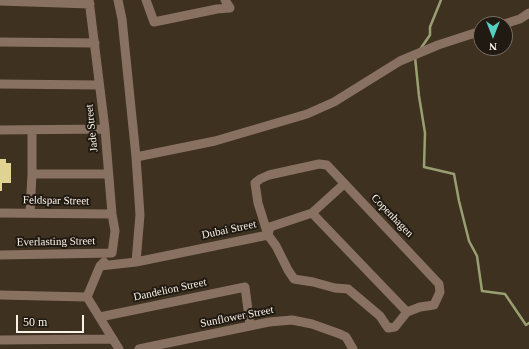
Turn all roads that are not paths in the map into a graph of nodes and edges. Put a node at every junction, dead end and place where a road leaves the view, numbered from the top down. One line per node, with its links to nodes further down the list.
1 (118, 0): 16 (street)
2 (146, 0): 3 (street)
3 (225, 0)
4 (0, 1): 5 (street)
5 (90, 2): 10 (street, Jade Street)
6 (529, 13): 7 (street)
7 (513, 21)
8 (473, 34): 16 (street)
9 (0, 42): 10 (street)
10 (95, 43): 12 (street, Jade Street)
11 (0, 84): 12 (street)
12 (99, 85): 13 (street, Jade Street)
13 (105, 129): 15 (street); 18 (street, Jade Street)
14 (0, 130): 15 (street)
15 (32, 130): 17 (street)
16 (136, 157): 27 (street)
17 (32, 174): 18 (street); 21 (street)
18 (108, 174): 23 (street, Jade Street)
19 (344, 184): 22 (street, Dubai Street); 24 (street, Copenhagen); 31 (street, Copenhagen)
20 (0, 213): 21 (street, Feldspar Street)
21 (30, 213): 23 (street, Feldspar Street)
22 (312, 213): 24 (street, Dubai Street); 31 (street)
23 (112, 214): 25 (street, Jade Street)
24 (268, 235): 27 (street, Dubai Street); 31 (street)
25 (112, 253): 26 (street, Everlasting Street); 28 (street)
26 (0, 256)
27 (136, 262): 28 (street, Dubai Street)
28 (100, 266): 30 (street)
29 (0, 295): 30 (street)
30 (87, 297): 32 (street)
31 (407, 312)
32 (100, 317): 33 (street, Dandelion Street); 34 (street)
33 (250, 325): 38 (street, Sunflower Street); 39 (street, Sunflower Street)
34 (113, 339): 36 (street); 37 (street)
35 (0, 340): 36 (street)
36 (29, 344)
37 (119, 349)
38 (138, 349)
39 (353, 349)

